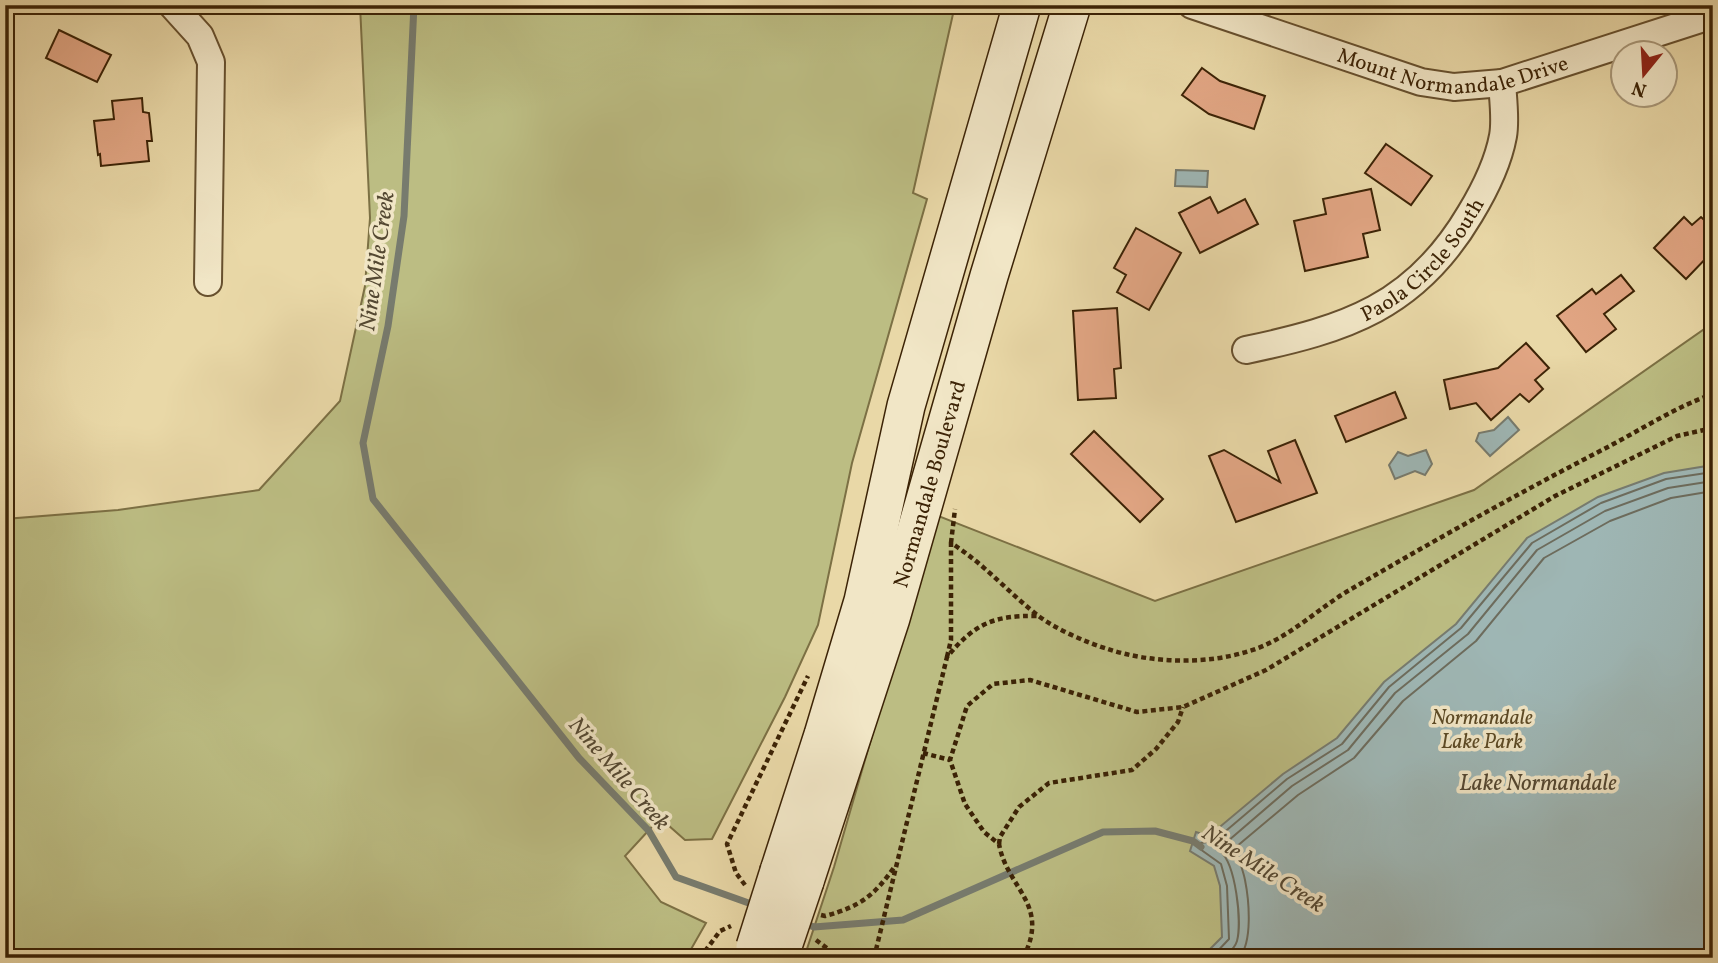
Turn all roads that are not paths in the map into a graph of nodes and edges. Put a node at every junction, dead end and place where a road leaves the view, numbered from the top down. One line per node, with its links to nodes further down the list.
1 (172, 5): 7 (street)
2 (1022, 5): 9 (main road, Normandale Boulevard)
3 (1072, 5): 9 (main road, Normandale Boulevard)
4 (1192, 5): 6 (street, Mount Normandale Drive)
5 (1713, 15): 6 (street, Mount Normandale Drive)
6 (1502, 83): 8 (street, Paola Circle South)
7 (208, 282)
8 (1246, 350)
9 (792, 876): 10 (main road, Normandale Boulevard, bridge)
10 (766, 955)

